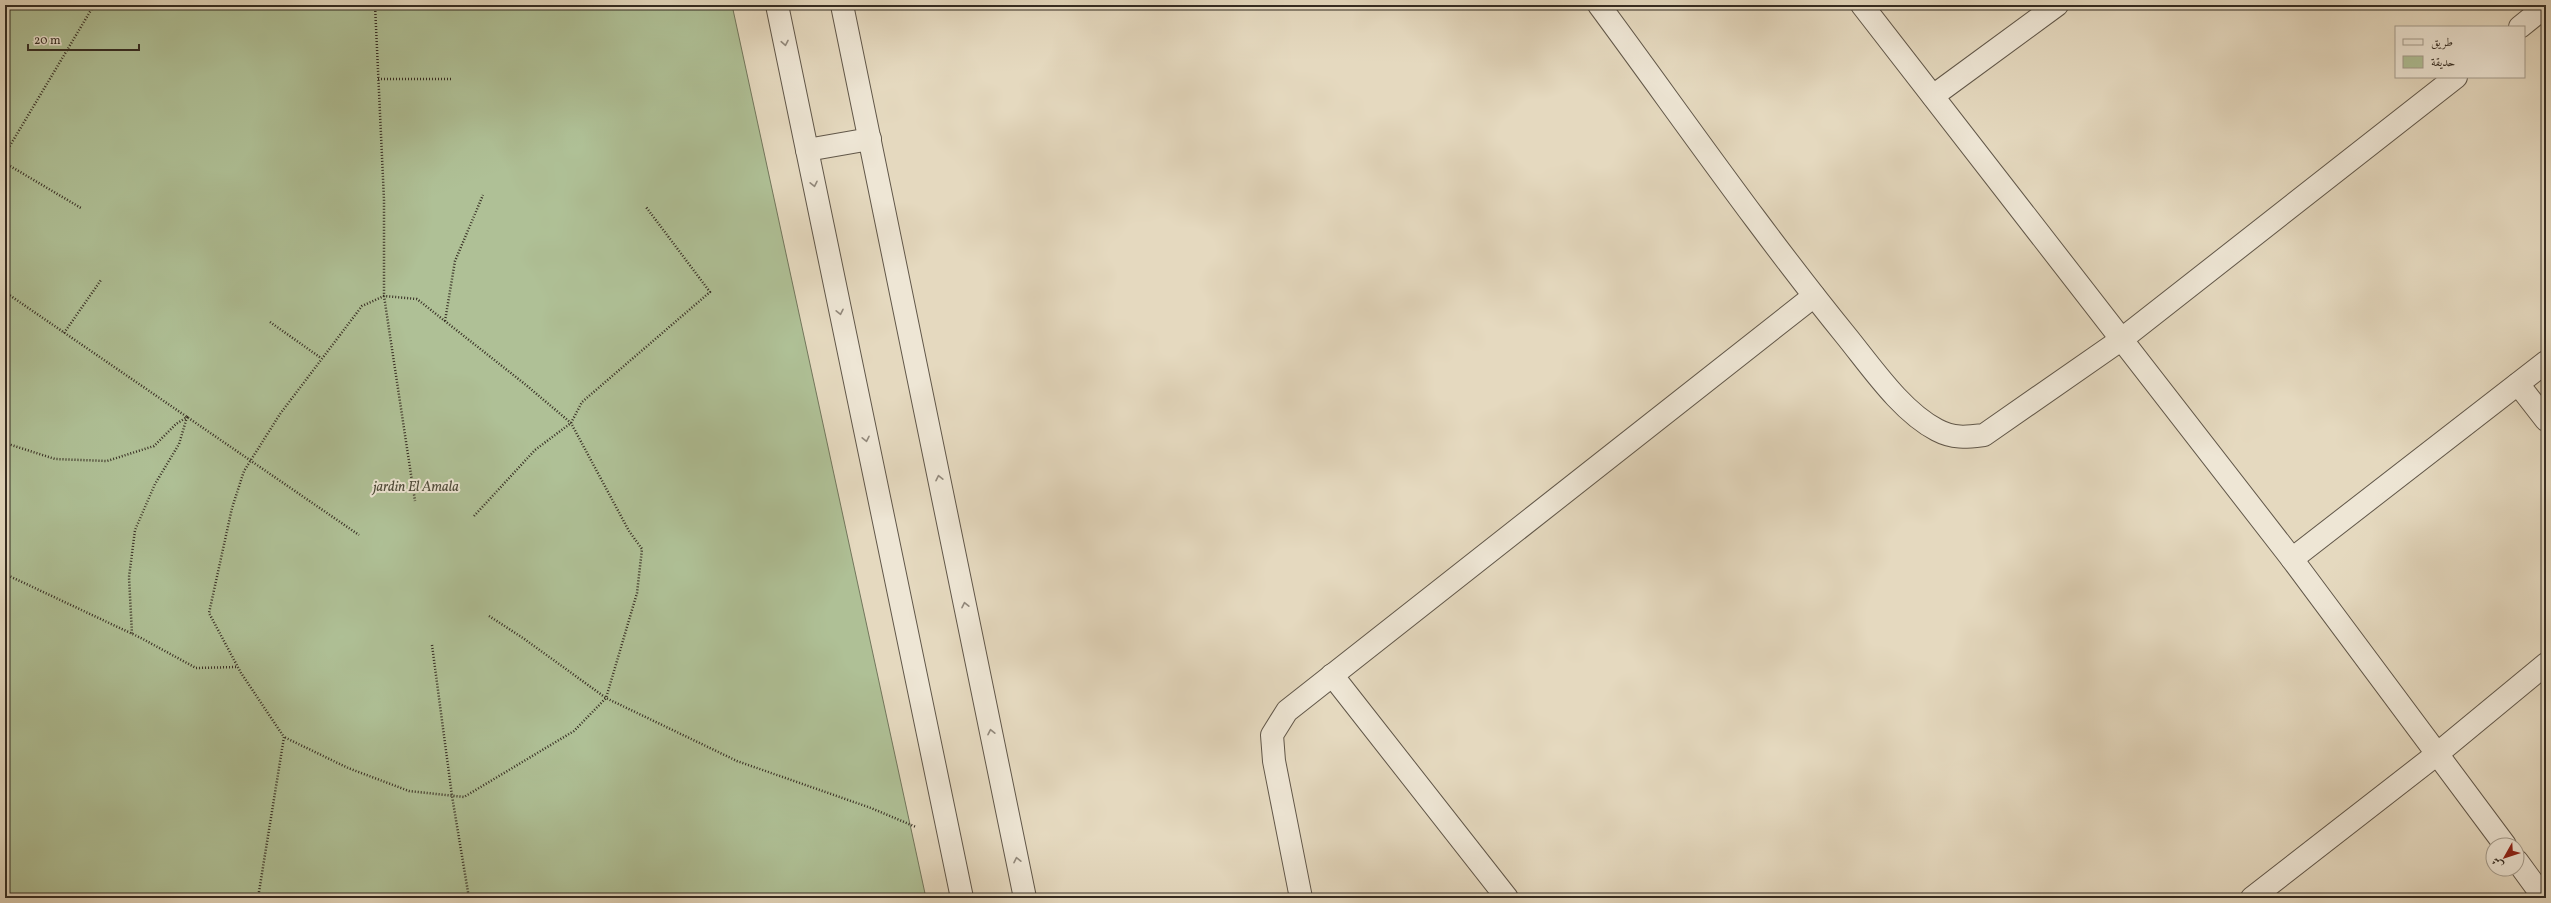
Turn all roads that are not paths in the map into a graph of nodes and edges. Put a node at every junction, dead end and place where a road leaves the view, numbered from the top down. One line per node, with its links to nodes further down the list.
1 (777, 5): 11 (street, one-way to 11)
2 (842, 5): 10 (street)
3 (1599, 5): 12 (street)
4 (1862, 5): 9 (street)
5 (2057, 5): 9 (street)
6 (2546, 6): 7 (street)
7 (2521, 26)
8 (2455, 78): 13 (street)
9 (1933, 96): 13 (street)
10 (870, 139): 11 (street); 24 (street, one-way to 10)
11 (807, 150): 23 (street, one-way to 23)
12 (1814, 296): 13 (street); 19 (street)
13 (2122, 339): 17 (street)
14 (2546, 362): 15 (street)
15 (2518, 384): 16 (street); 17 (street)
16 (2546, 420)
17 (2292, 559): 20 (street)
18 (2546, 664): 20 (street)
19 (1332, 675): 25 (street); 26 (street)
20 (2437, 754): 21 (street); 27 (street)
21 (2499, 837)
22 (2525, 872): 28 (street)
23 (962, 898)
24 (1025, 898)
25 (1301, 898)
26 (1507, 898)
27 (2252, 898)
28 (2544, 898)

